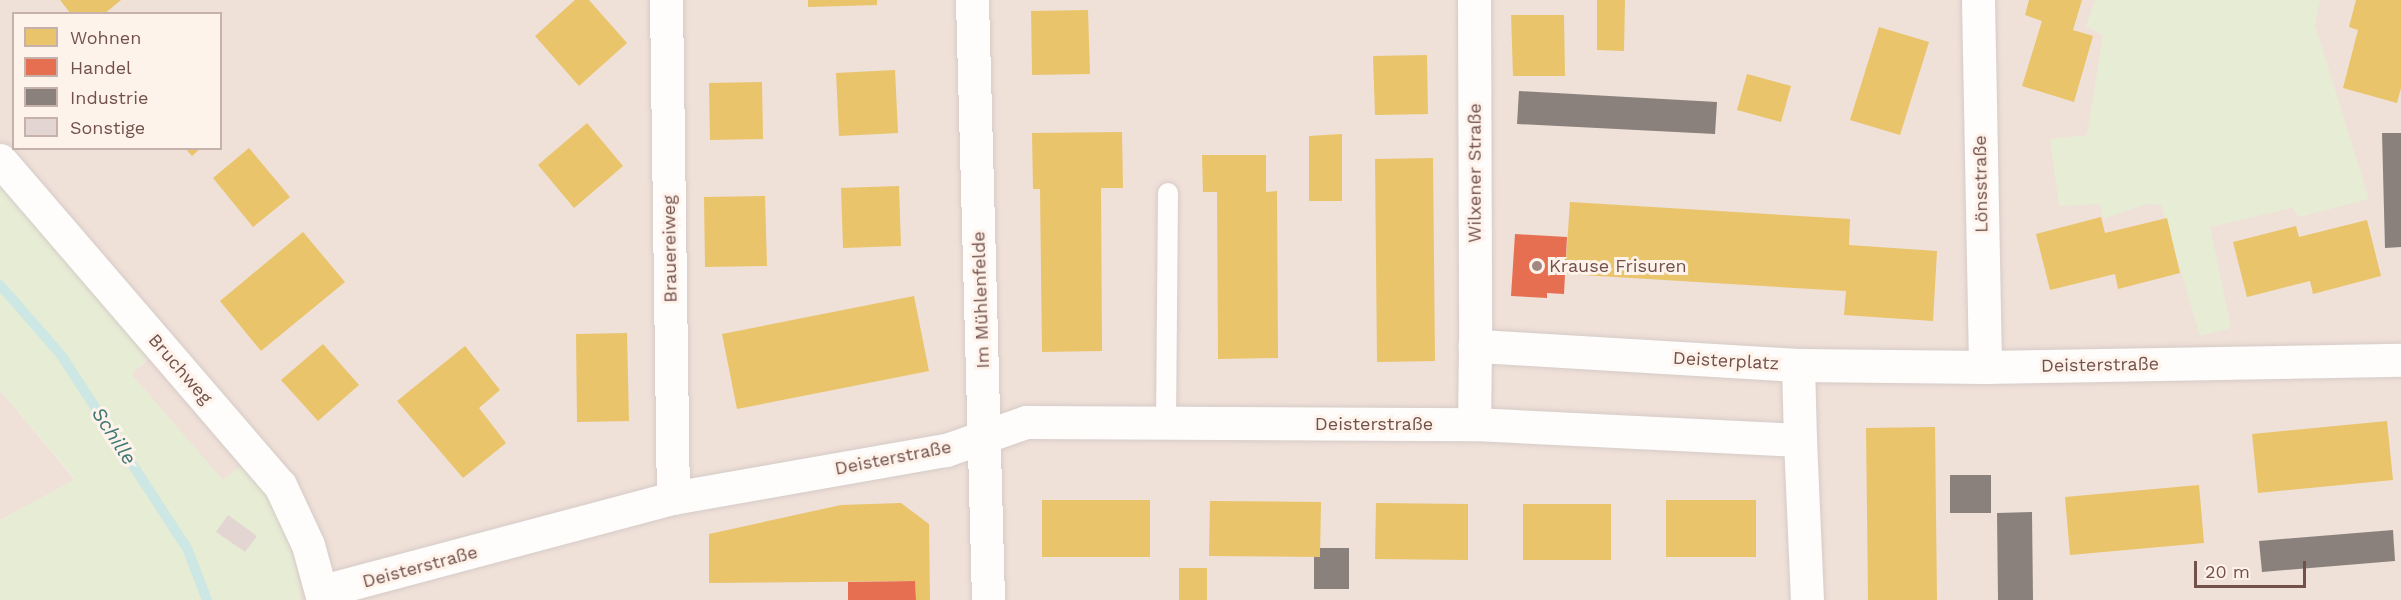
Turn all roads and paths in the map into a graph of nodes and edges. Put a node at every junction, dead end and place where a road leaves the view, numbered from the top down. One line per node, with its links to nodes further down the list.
1 (666, 0): 15 (street, Brauereiweg)
2 (972, 0): 13 (street, Im Mühlenfelde)
3 (1474, 0): 7 (street, Wilxener Straße)
4 (1978, 0): 10 (street, Lönsstraße)
5 (0, 160): 16 (street, Bruchweg)
6 (1168, 193): 11 (lane)
7 (1475, 346): 9 (street, Deisterplatz); 12 (street)
8 (2401, 360): 10 (street, Deisterstraße)
9 (1798, 365): 10 (street, Deisterstraße); 14 (street, Deisterplatz)
10 (1985, 367)
11 (1166, 423): 12 (street, Deisterstraße); 13 (street, Deisterstraße)
12 (1474, 424): 14 (street)
13 (986, 436): 15 (street, Deisterstraße); 17 (street, Im Mühlenfelde)
14 (1800, 440): 18 (street, Deisterplatz)
15 (673, 498): 16 (street, Deisterstraße)
16 (323, 595)
17 (988, 600)
18 (1807, 600)

